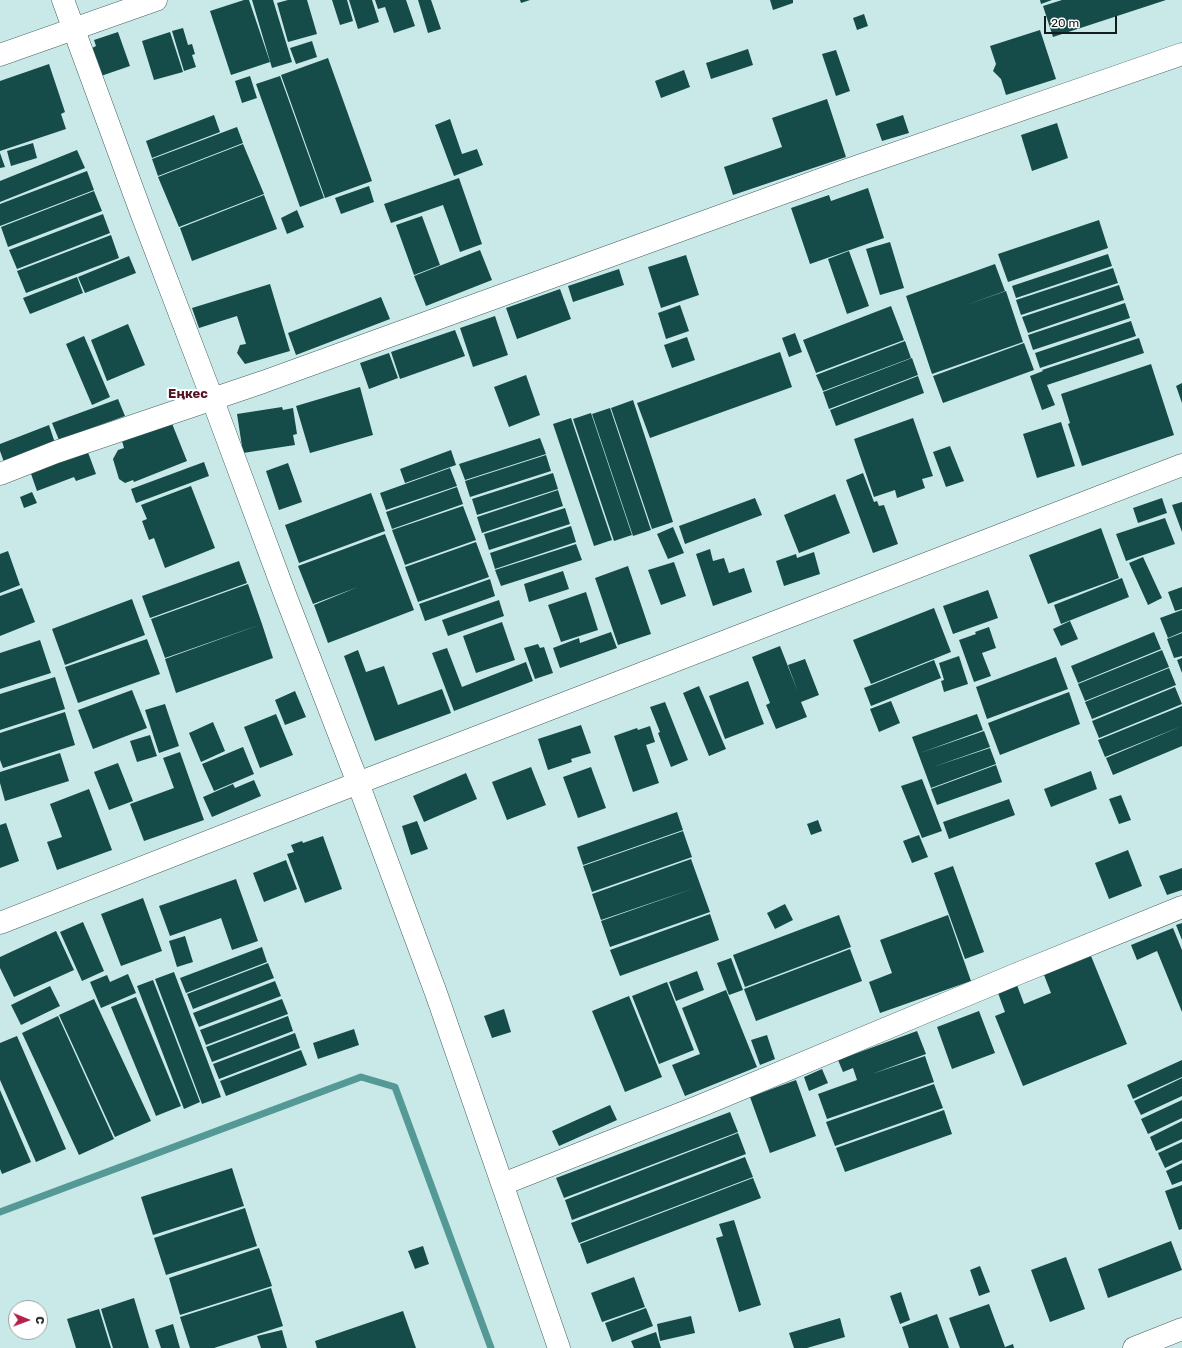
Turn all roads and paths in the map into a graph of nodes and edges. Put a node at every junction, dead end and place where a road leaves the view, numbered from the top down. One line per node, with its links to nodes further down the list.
1 (63, 0): 3 (street)
2 (156, 0): 3 (street)
3 (74, 28): 5 (street); 6 (street)
4 (1182, 54): 6 (street)
5 (0, 55)
6 (212, 398): 8 (street); 9 (street)
7 (1182, 465): 9 (street)
8 (0, 474)
9 (358, 783): 11 (street); 12 (street)
10 (1182, 907): 12 (street)
11 (0, 923)
12 (503, 1184): 14 (street)
13 (1182, 1329): 15 (street)
14 (559, 1348)
15 (1134, 1348)

